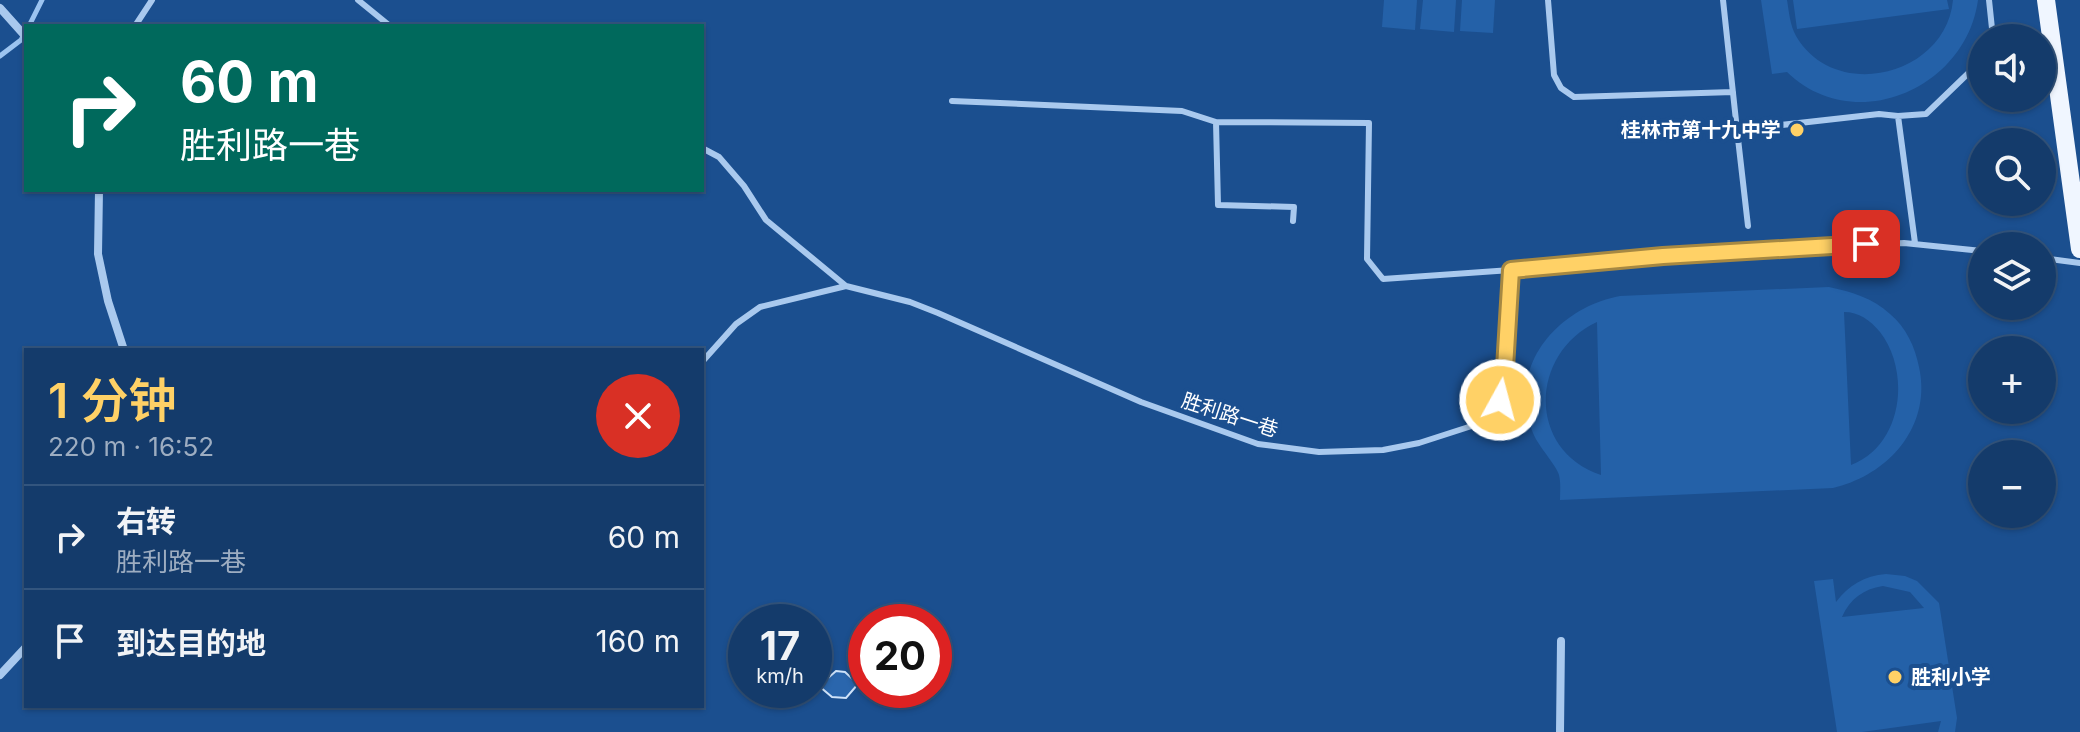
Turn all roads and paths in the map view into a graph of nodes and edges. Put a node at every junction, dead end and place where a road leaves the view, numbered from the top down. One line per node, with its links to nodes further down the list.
1 (152, 0): 8 (lane)
2 (358, 0): 9 (lane)
3 (1548, 0): 13 (lane)
4 (1723, 0): 13 (lane)
5 (1989, 0): 10 (lane)
6 (2046, 0): 24 (main road)
7 (0, 8): 11 (street)
8 (136, 24)
9 (388, 24)
10 (1992, 24)
11 (23, 33)
12 (1968, 74): 15 (lane)
13 (1733, 92): 17 (lane)
14 (952, 101): 16 (lane)
15 (1898, 116): 17 (lane); 22 (lane)
16 (1216, 122): 20 (lane); 27 (lane)
17 (1737, 130): 21 (lane)
18 (704, 149): 28 (lane, 胜利路一巷)
19 (99, 192): 29 (street)
20 (1293, 221)
21 (1748, 226)
22 (1915, 243): 23 (lane); 27 (lane)
23 (1968, 249)
24 (2080, 249)
25 (2056, 260): 26 (lane)
26 (2080, 263)
27 (1511, 270): 28 (lane, 胜利路一巷)
28 (846, 286): 30 (lane)
29 (123, 348)
30 (704, 360)
31 (1561, 641): 34 (street)
32 (24, 649): 33 (street)
33 (0, 675)
34 (1560, 732)

